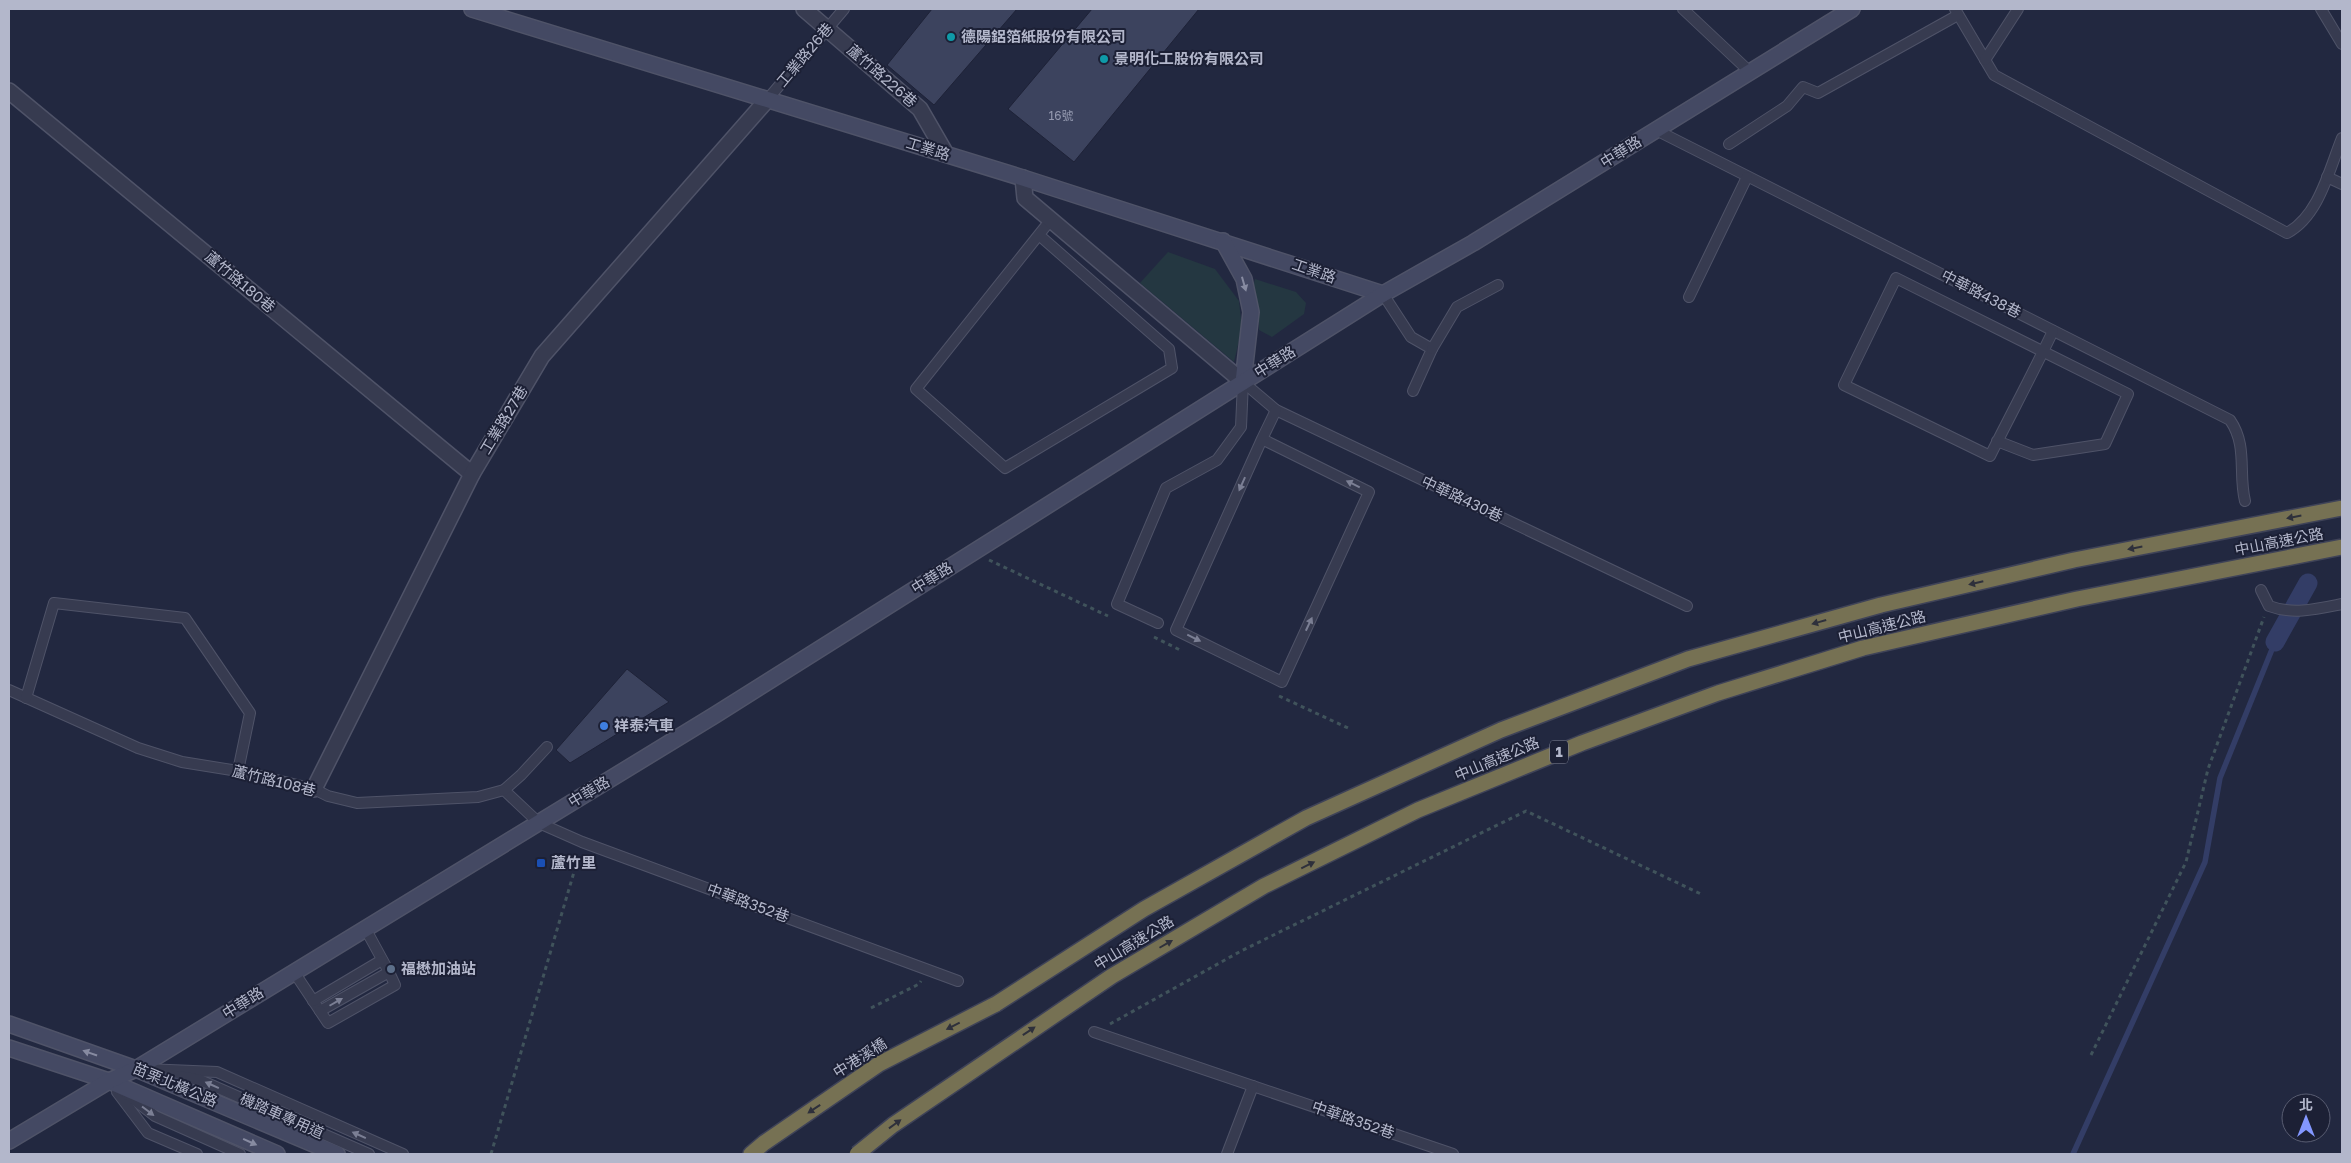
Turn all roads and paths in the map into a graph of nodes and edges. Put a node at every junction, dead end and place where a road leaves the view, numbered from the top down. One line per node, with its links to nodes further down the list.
1 (472, 9): 14 (street, 工業路)
2 (804, 9): 9 (street, 蘆竹路226巷)
3 (844, 9): 9 (lane, 工業路26巷)
4 (1684, 9): 12 (lane)
5 (1852, 9): 12 (street, 中華路)
6 (2018, 9): 11 (lane)
7 (2321, 9): 10 (lane)
8 (1956, 12): 11 (lane); 17 (lane)
9 (828, 28): 14 (lane, 工業路26巷); 18 (street, 蘆竹路226巷)
10 (2342, 44)
11 (1985, 60): 20 (lane)
12 (1750, 72): 15 (street, 中華路)
13 (9, 91): 37 (street, 蘆竹路180巷)
14 (767, 100): 18 (street, 工業路); 37 (street, 工業路27巷)
15 (1656, 130): 19 (lane, 中華路438巷); 27 (street, 中華路)
16 (2342, 138): 20 (lane)
17 (1729, 144)
18 (946, 154): 21 (street, 工業路)
19 (1747, 176): 28 (lane); 29 (lane, 中華路438巷)
20 (2327, 176): 22 (lane)
21 (1023, 178): 23 (street); 25 (street, 工業路)
22 (2342, 184)
23 (1051, 220): 24 (lane); 32 (street)
24 (1039, 235): 24 (lane)
25 (1222, 241): 27 (street, 工業路); 32 (street, one-way to 32)
26 (1498, 285): 30 (lane)
27 (1383, 294): 30 (lane); 32 (street, 中華路)
28 (1689, 297)
29 (2053, 331): 31 (lane); 38 (lane, 中華路438巷)
30 (1432, 348): 33 (lane)
31 (2043, 352): 36 (lane); 36 (lane); 36 (lane)
32 (1243, 382): 34 (lane, 中華路430巷); 41 (street, 中華路); 47 (lane)
33 (1413, 391)
34 (1276, 410): 35 (lane); 44 (lane, 中華路430巷)
35 (1262, 439): 35 (lane, one-way to 35)
36 (1998, 441)
37 (472, 474): 56 (street, 工業路27巷)
38 (2245, 501)
39 (2342, 508): 68 (highway, 中山高速公路, one-way to 68, bridge)
40 (2342, 547): 87 (highway, 中山高速公路 / 1, one-way to 40, bridge)
41 (972, 553): 46 (path); 58 (street, 中華路)
42 (2261, 590): 45 (lane)
43 (2342, 604): 45 (lane)
44 (1687, 606)
45 (2268, 606): 74 (path)
46 (1115, 619)
47 (1158, 623)
48 (1151, 636): 49 (path)
49 (1187, 653)
50 (9, 690): 52 (lane, 蘆竹路108巷)
51 (1276, 694): 53 (path)
52 (26, 698): 55 (lane, 蘆竹路108巷); 55 (lane)
53 (1348, 728)
54 (547, 746): 57 (lane)
55 (238, 771): 56 (lane, 蘆竹路108巷)
56 (314, 789): 57 (lane, 蘆竹路108巷)
57 (504, 790): 58 (lane)
58 (539, 823): 59 (lane, 中華路352巷); 61 (street, 中華路)
59 (582, 842): 63 (lane, 中華路352巷); 85 (path)
60 (1701, 894): 72 (path)
61 (365, 928): 62 (lane); 64 (street, 中華路)
62 (382, 960): 65 (lane); 67 (lane)
63 (928, 970): 66 (lane, 中華路352巷); 69 (path)
64 (294, 972): 67 (lane); 75 (street, 中華路)
65 (389, 972): 70 (lane, one-way to 65); 70 (lane)
66 (958, 981)
67 (313, 1001): 70 (lane)
68 (996, 1004): 86 (highway, 中港溪橋, one-way to 86)
69 (872, 1008)
70 (320, 1011)
71 (9, 1024): 75 (street, 苗栗北橫公路, one-way to 71)
72 (1094, 1032): 77 (lane, 中華路352巷)
73 (9, 1048): 76 (street, 苗栗北橫公路)
74 (2091, 1055)
75 (136, 1069): 76 (street, 中華路); 82 (street, 苗栗北橫公路); 83 (lane, 機踏車專用道, one-way to 75); 84 (lane, one-way to 75)
76 (109, 1081): 78 (street, 中華路); 79 (lane); 80 (lane, one-way to 80); 81 (street, 苗栗北橫公路, one-way to 81)
77 (1253, 1086): 88 (lane); 89 (lane, 中華路352巷)
78 (9, 1141)
79 (197, 1154)
80 (240, 1154)
81 (277, 1154)
82 (337, 1154)
83 (369, 1154)
84 (404, 1154)
85 (492, 1154)
86 (751, 1154)
87 (857, 1154)
88 (1227, 1154)
89 (1454, 1154)

